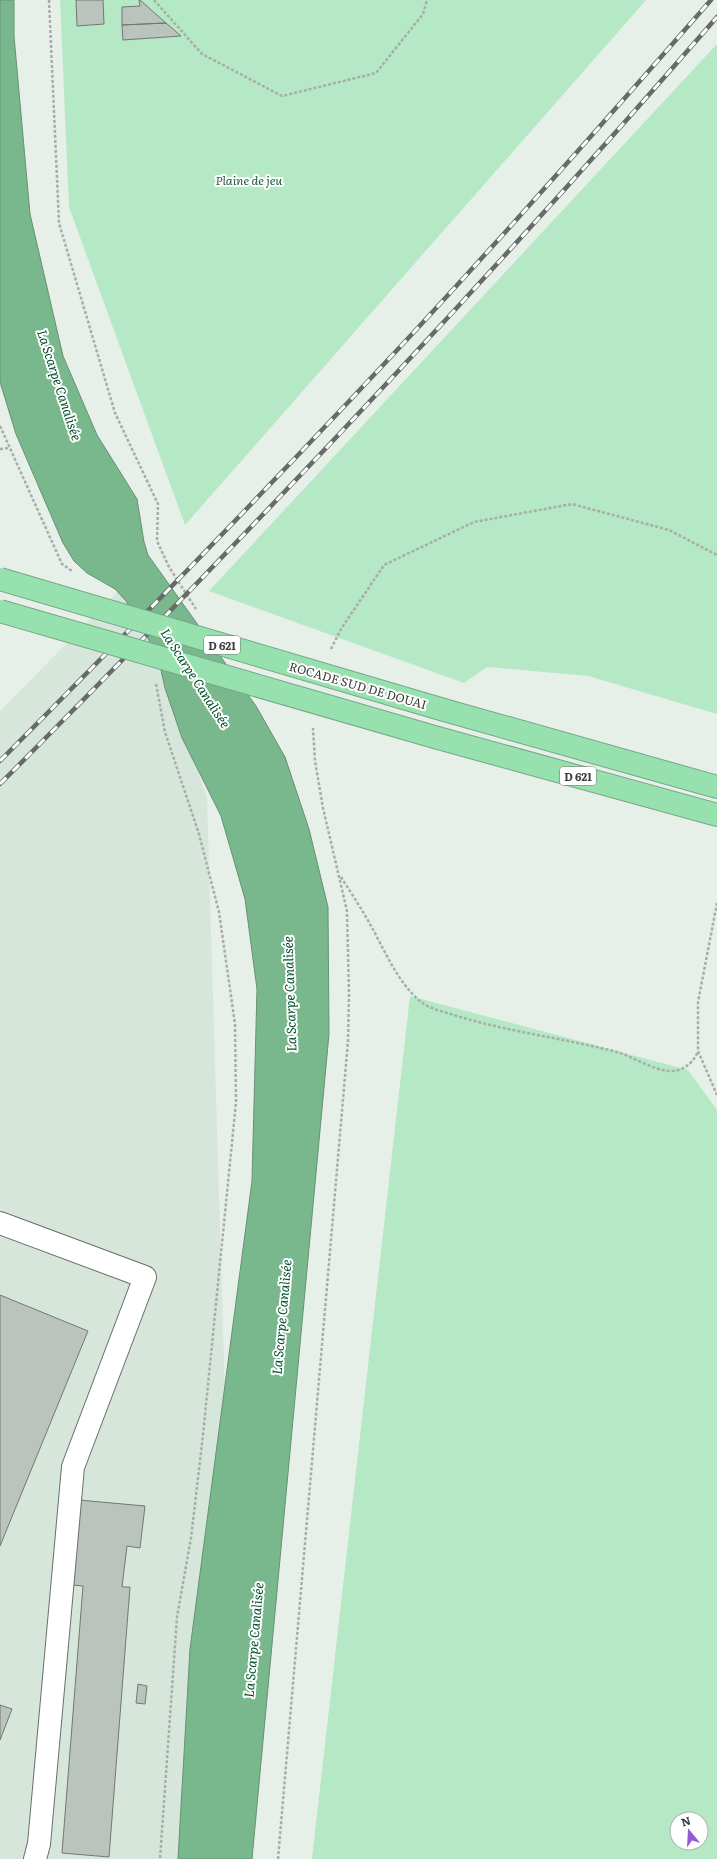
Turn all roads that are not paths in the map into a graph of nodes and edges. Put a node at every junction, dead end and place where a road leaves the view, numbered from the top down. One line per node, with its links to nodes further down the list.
1 (0, 580): 3 (highway, ROCADE SUD DE DOUAI / D 621, bridge)
2 (0, 611): 4 (highway, D 621, bridge)
3 (717, 787)
4 (717, 815)
5 (0, 1223): 6 (lane)
6 (35, 1859)

